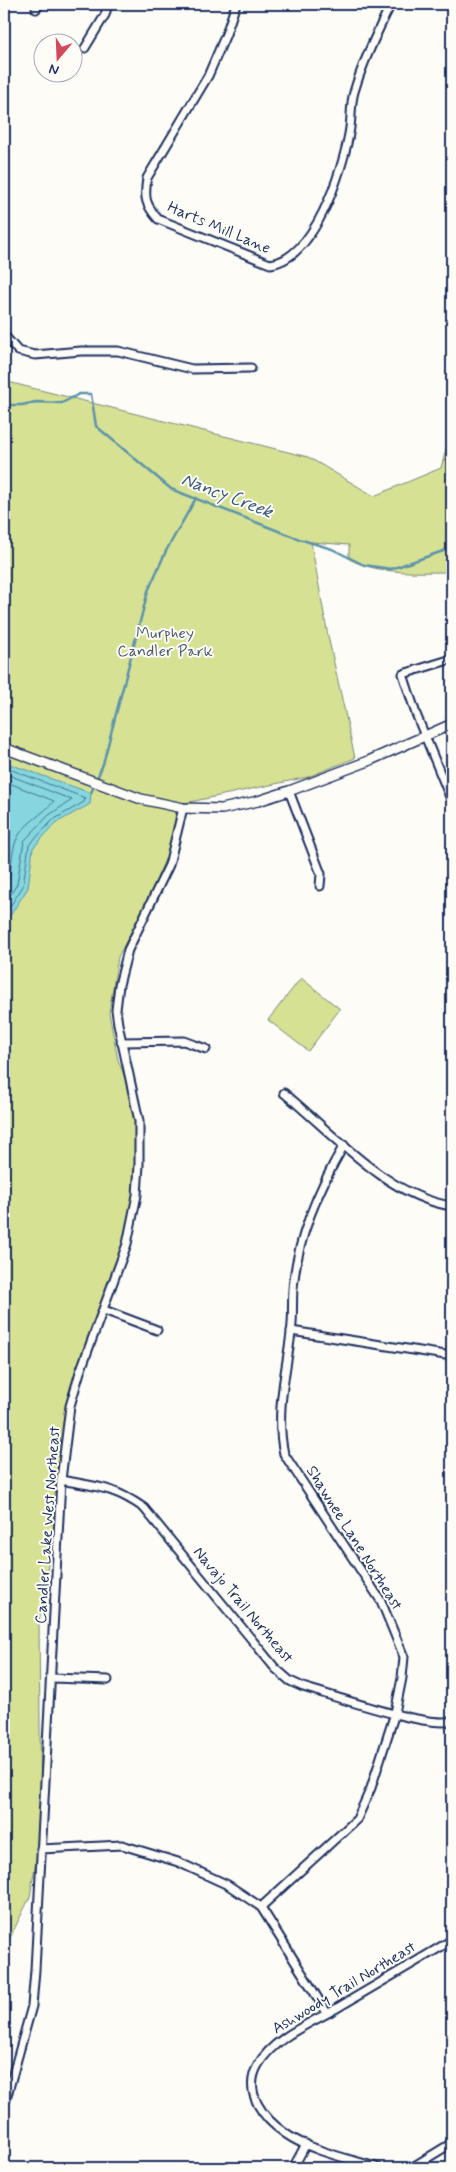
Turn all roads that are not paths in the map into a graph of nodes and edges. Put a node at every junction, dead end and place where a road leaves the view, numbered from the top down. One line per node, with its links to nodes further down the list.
1 (108, 4): 4 (street)
2 (236, 4): 3 (street, Harts Mill Lane)
3 (391, 4)
4 (85, 48)
5 (4, 336): 6 (street)
6 (251, 368)
7 (452, 659): 9 (street)
8 (452, 724): 9 (street)
9 (424, 737): 11 (street); 12 (street)
10 (4, 748): 13 (street)
11 (289, 791): 13 (street); 14 (street)
12 (451, 799)
13 (183, 808): 15 (street, Candler Lake West Northeast)
14 (320, 886)
15 (121, 1042): 16 (street); 20 (street, Candler Lake West Northeast)
16 (206, 1049)
17 (284, 1093): 18 (street)
18 (344, 1145): 19 (street); 22 (street, Shawnee Lane Northeast)
19 (452, 1206)
20 (104, 1310): 21 (street); 24 (street, Candler Lake West Northeast)
21 (157, 1330)
22 (292, 1331): 23 (street); 27 (street, Shawnee Lane Northeast)
23 (452, 1356)
24 (61, 1480): 25 (street, Candler Lake West Northeast); 27 (street, Navajo Trail Northeast)
25 (52, 1678): 26 (street); 29 (street, Candler Lake West Northeast)
26 (108, 1680)
27 (395, 1713): 28 (street, Navajo Trail Northeast); 30 (street, Shawnee Lane Northeast)
28 (452, 1721)
29 (41, 1849): 30 (street); 33 (street, Candler Lake West Northeast)
30 (261, 1907): 32 (street)
31 (452, 1940): 32 (street, Ashwoody Trail Northeast)
32 (327, 2014): 35 (street, Ashwoody Trail Northeast)
33 (4, 2106)
34 (452, 2143): 38 (street)
35 (306, 2144): 36 (street); 37 (street, Ashwoody Trail Northeast)
36 (293, 2168)
37 (379, 2168)
38 (410, 2168)

